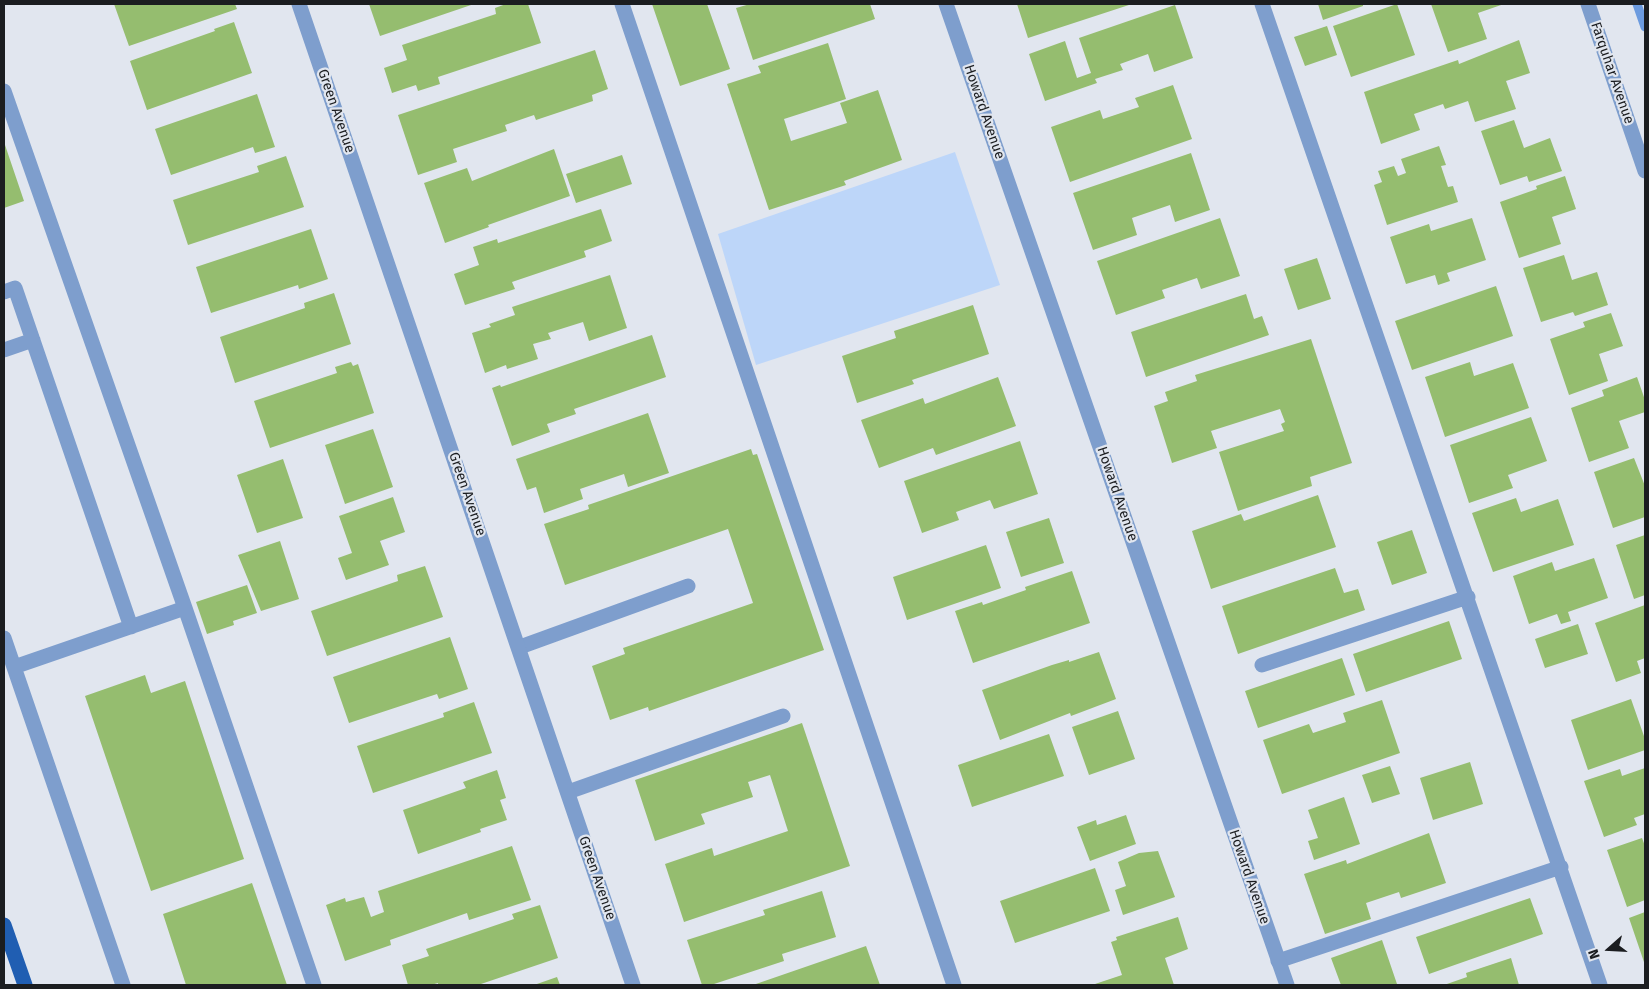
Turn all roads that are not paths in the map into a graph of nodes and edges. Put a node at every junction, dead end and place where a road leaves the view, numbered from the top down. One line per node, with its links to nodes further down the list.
1 (299, 4): 16 (street, Green Avenue)
2 (622, 4): 28 (street)
3 (946, 4): 23 (street, Howard Avenue)
4 (1262, 4): 12 (street)
5 (1588, 4): 7 (street, Farquhar Avenue)
6 (4, 91): 13 (street)
7 (1645, 170)
8 (4, 292): 9 (street)
9 (33, 340): 10 (street); 14 (street)
10 (4, 350)
11 (688, 586): 16 (street)
12 (1468, 597): 17 (street); 21 (street)
13 (185, 608): 14 (street); 26 (street)
14 (131, 627): 18 (street)
15 (4, 638): 18 (street)
16 (520, 647): 20 (street, Green Avenue)
17 (1262, 665)
18 (14, 668): 25 (street)
19 (783, 716): 20 (street)
20 (568, 792): 27 (street, Green Avenue)
21 (1561, 868): 23 (street); 30 (street)
22 (4, 925): 24 (main road)
23 (1278, 961): 29 (street, Howard Avenue)
24 (25, 985)
25 (122, 985)
26 (314, 985)
27 (633, 985)
28 (954, 985)
29 (1287, 985)
30 (1600, 985)

